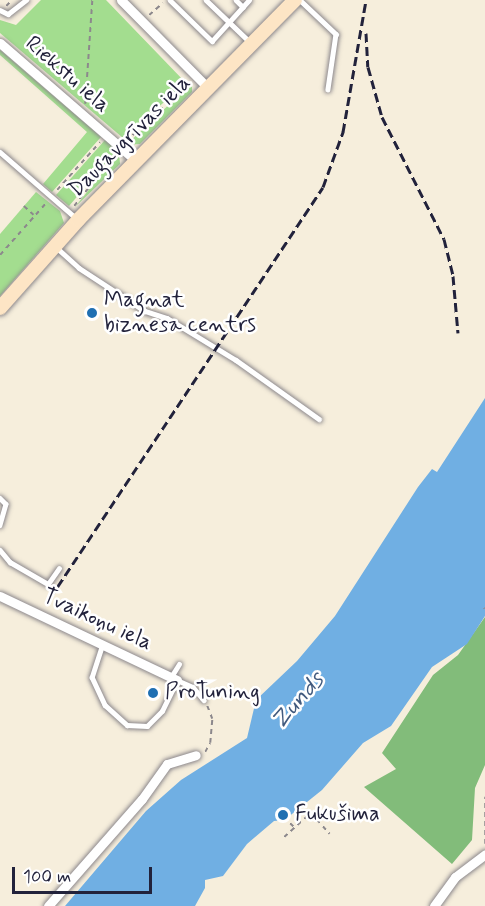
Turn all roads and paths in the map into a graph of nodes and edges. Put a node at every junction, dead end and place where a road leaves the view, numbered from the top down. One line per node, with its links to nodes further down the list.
1 (26, 0): 11 (lane)
2 (92, 0): 19 (path)
3 (121, 0): 12 (street)
4 (168, 0): 12 (path); 13 (lane)
5 (208, 0): 13 (lane)
6 (236, 0): 10 (lane)
7 (249, 0): 10 (lane)
8 (295, 0): 15 (main road, Daugavgrīvas iela)
9 (300, 0): 18 (lane)
10 (243, 7): 13 (lane)
11 (0, 10)
12 (142, 22): 16 (street)
13 (228, 22): 15 (lane)
14 (0, 43): 19 (street, Riekstu iela)
15 (252, 44): 17 (main road, Daugavgrīvas iela)
16 (196, 77): 17 (street); 20 (path)
17 (208, 88): 23 (main road, Daugavgrīvas iela)
18 (328, 89)
19 (84, 116): 23 (street, Riekstu iela)
20 (124, 143)
21 (118, 150): 25 (path)
22 (0, 152): 25 (lane)
23 (136, 161): 25 (main road, Daugavgrīvas iela)
24 (24, 206): 26 (path)
25 (75, 214): 27 (main road, Daugavgrīvas iela)
26 (35, 215)
27 (54, 246): 28 (main road, Daugavgrīvas iela); 29 (lane)
28 (0, 308)
29 (319, 419)
30 (0, 498): 31 (lane)
31 (0, 525)
32 (0, 550): 33 (lane)
33 (59, 568)
34 (0, 596): 35 (street, Tvaikoņu iela)
35 (103, 644): 37 (street, Tvaikoņu iela); 37 (lane)
36 (178, 664): 37 (lane)
37 (174, 678): 38 (lane)
38 (204, 700): 39 (path)
39 (196, 755): 47 (street)
40 (485, 797): 45 (path)
41 (284, 817): 42 (path)
42 (294, 828): 43 (path); 44 (path)
43 (330, 834)
44 (284, 837)
45 (485, 845)
46 (485, 854): 48 (street)
47 (48, 906)
48 (434, 906)

